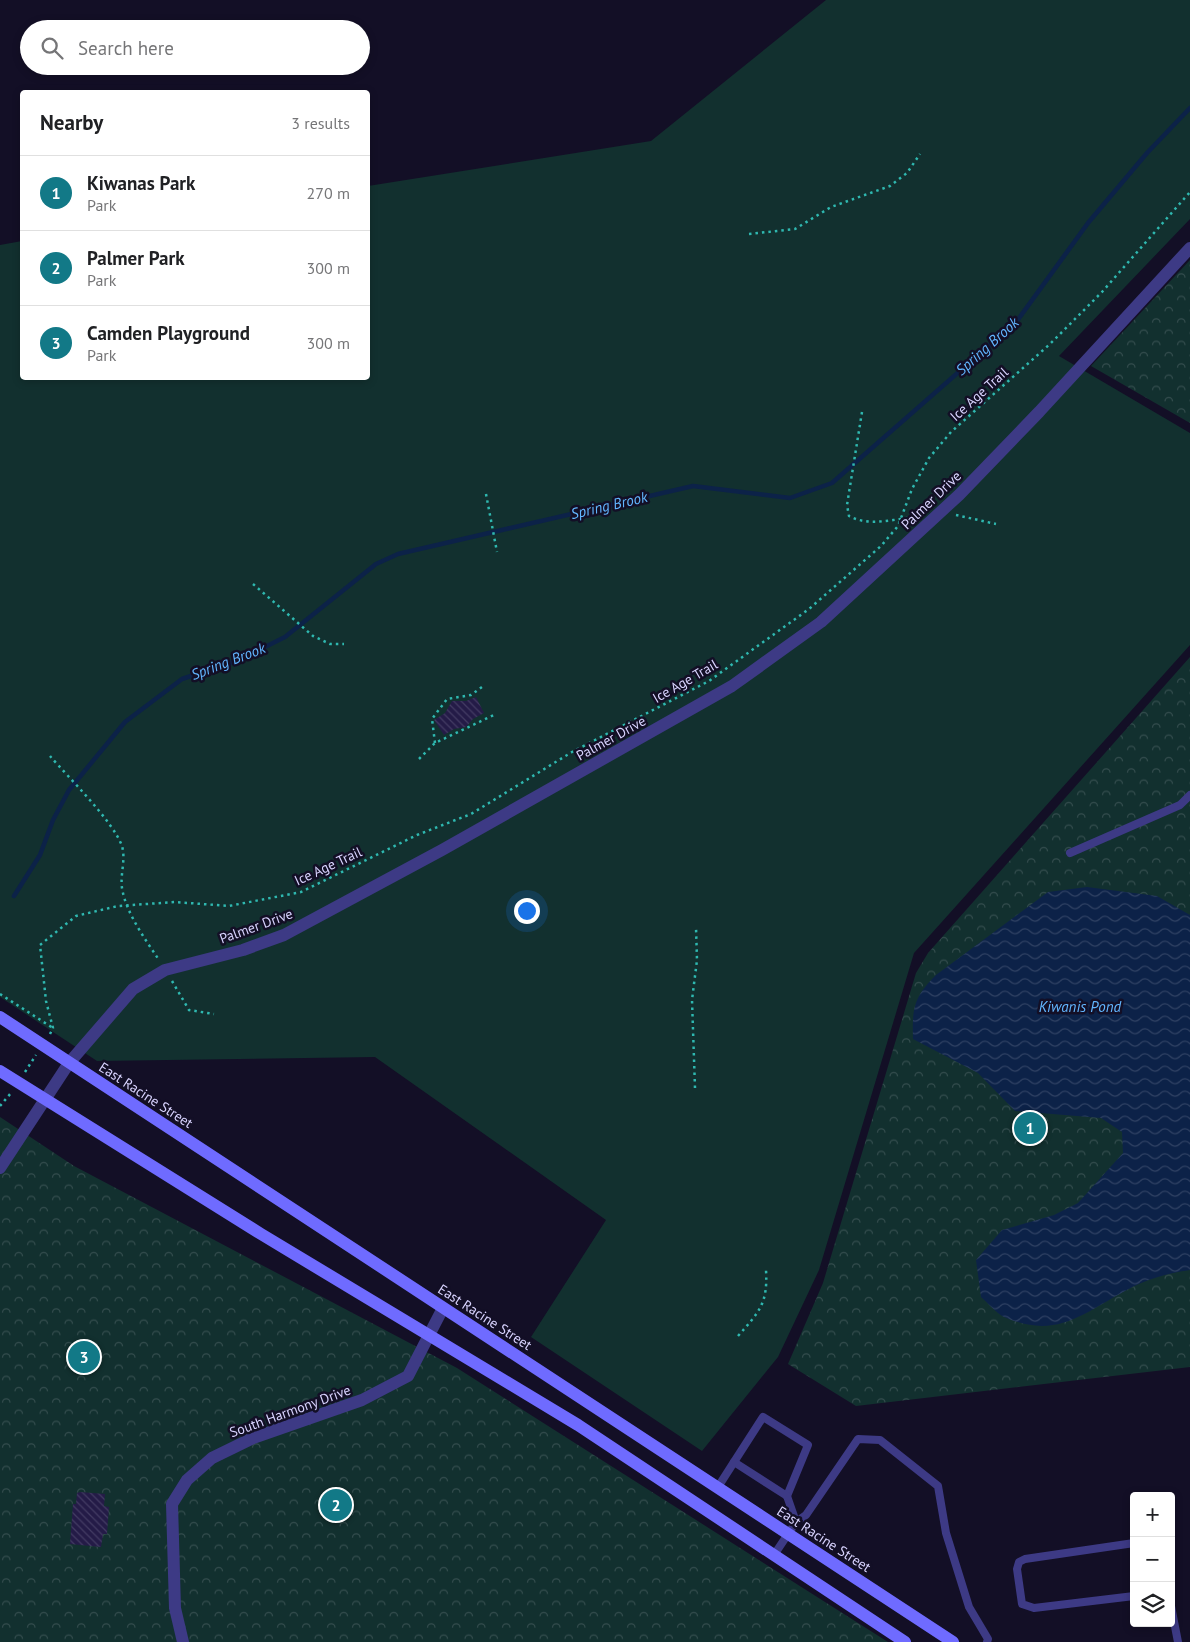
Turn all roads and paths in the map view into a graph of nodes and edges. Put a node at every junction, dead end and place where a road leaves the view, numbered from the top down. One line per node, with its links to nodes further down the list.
1 (920, 154): 3 (path)
2 (1190, 192): 8 (path, Ice Age Trail)
3 (749, 234)
4 (1190, 248): 7 (street, Palmer Drive)
5 (862, 412): 8 (path)
6 (486, 494): 10 (path)
7 (937, 516): 8 (path); 9 (path); 22 (street, Palmer Drive)
8 (900, 518): 20 (path, Ice Age Trail)
9 (996, 524)
10 (497, 552)
11 (253, 584): 12 (path)
12 (344, 644)
13 (482, 688): 15 (path)
14 (496, 714): 15 (path)
15 (436, 744): 17 (path)
16 (50, 756): 20 (path)
17 (419, 759)
18 (1190, 795): 19 (lane)
19 (1070, 853)
20 (127, 905): 22 (path); 26 (path, Ice Age Trail)
21 (696, 927): 31 (path)
22 (165, 970): 24 (path); 28 (street, Palmer Drive)
23 (0, 994): 26 (path)
24 (214, 1014)
25 (0, 1017): 27 (main road, East Racine Street)
26 (53, 1028): 27 (path)
27 (43, 1045): 28 (main road, East Racine Street); 30 (path)
28 (70, 1063): 32 (street, Palmer Drive); 36 (main road, East Racine Street)
29 (0, 1071): 30 (main road)
30 (18, 1083): 32 (main road); 33 (path)
31 (695, 1088)
32 (46, 1100): 34 (street, Palmer Drive); 37 (main road)
33 (0, 1106)
34 (0, 1168)
35 (766, 1270): 38 (path)
36 (443, 1308): 37 (street, South Harmony Drive); 40 (main road, East Racine Street)
37 (430, 1335): 45 (main road); 48 (street, South Harmony Drive)
38 (738, 1336)
39 (734, 1462): 40 (lane); 41 (lane); 41 (lane)
40 (718, 1487): 43 (main road, East Racine Street)
41 (788, 1496): 42 (lane)
42 (796, 1522): 43 (lane); 51 (lane)
43 (788, 1533): 45 (lane); 50 (main road, East Racine Street)
44 (1130, 1544): 46 (lane)
45 (774, 1555): 49 (main road)
46 (1130, 1596)
47 (1175, 1627): 52 (lane)
48 (183, 1642)
49 (905, 1642)
50 (953, 1642)
51 (987, 1642)
52 (1178, 1642)

